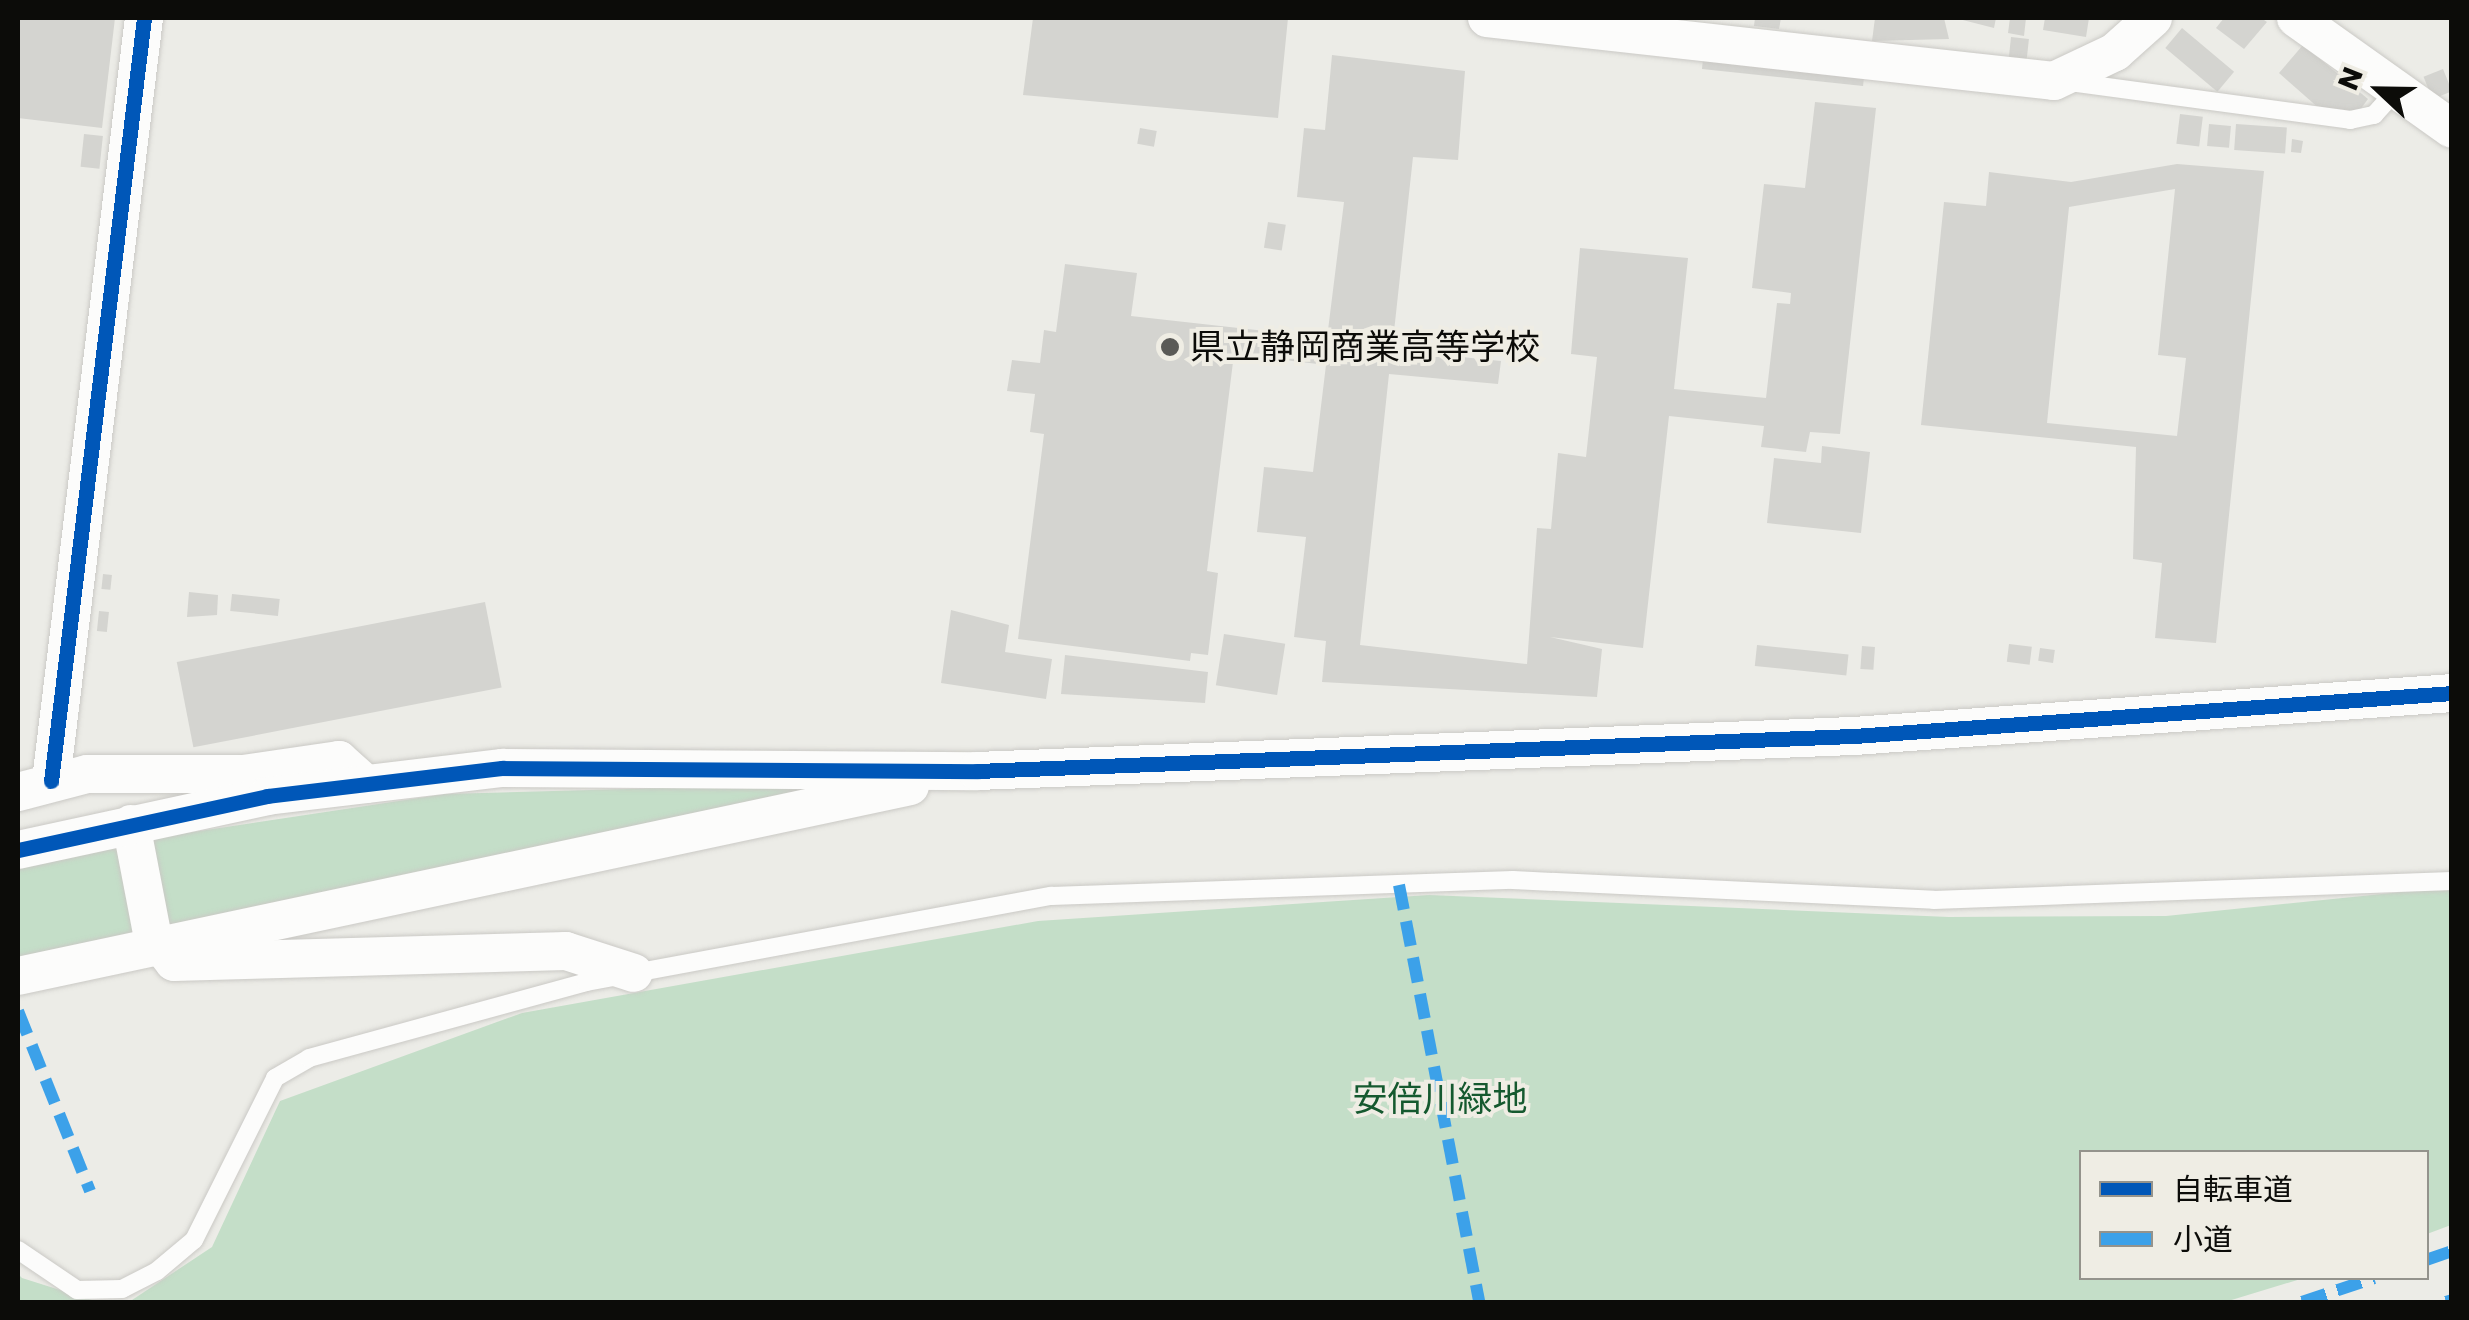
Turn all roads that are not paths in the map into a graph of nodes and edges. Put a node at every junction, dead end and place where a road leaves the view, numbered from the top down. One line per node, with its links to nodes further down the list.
1 (144, 18): 11 (street)
2 (1488, 18): 5 (street)
3 (2153, 18): 5 (street)
4 (2296, 18): 6 (street)
5 (2054, 81): 6 (lane)
6 (2394, 94): 7 (street)
7 (2452, 129)
8 (2452, 693): 9 (street)
9 (977, 772): 10 (street); 15 (street)
10 (366, 784): 11 (street); 12 (street)
11 (34, 786)
12 (131, 824): 13 (street); 15 (street)
13 (18, 850)
14 (2452, 881): 16 (lane)
15 (158, 948): 16 (street); 17 (street)
16 (634, 974): 18 (lane)
17 (18, 976)
18 (18, 1250)

